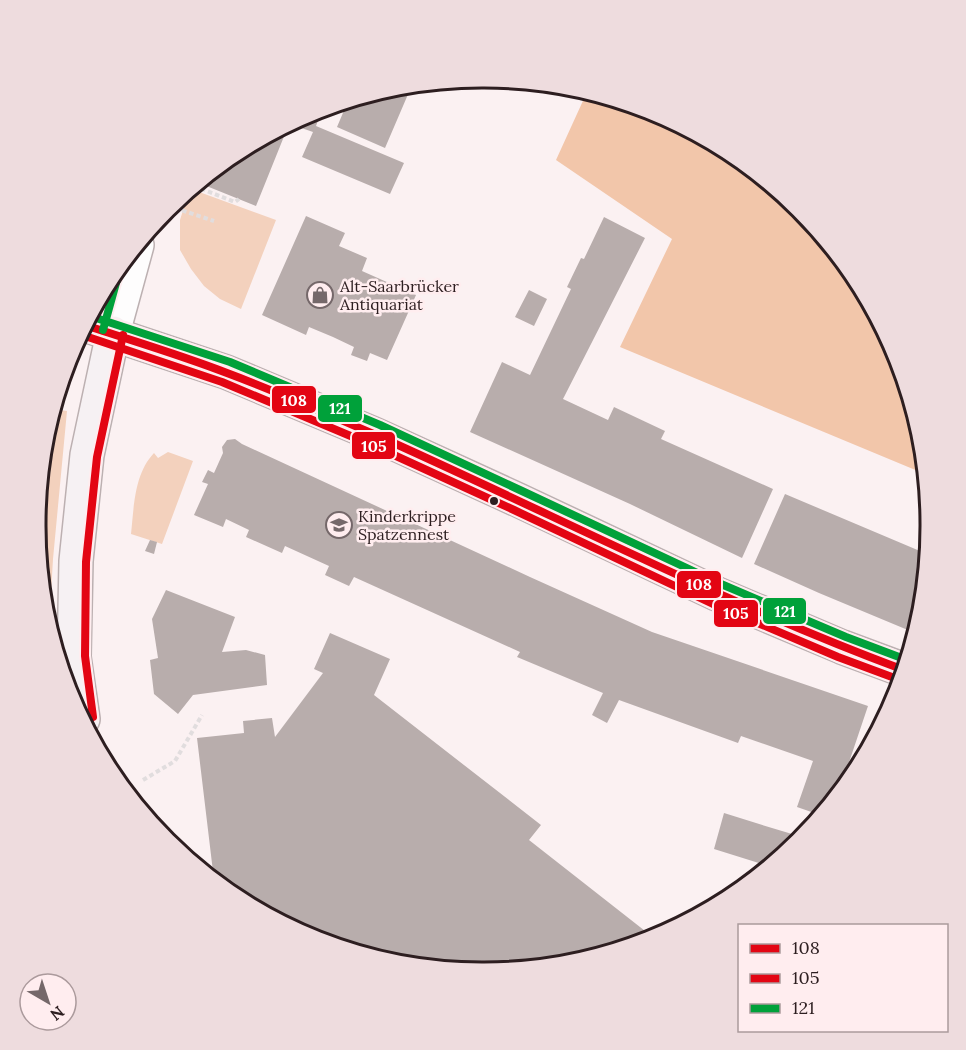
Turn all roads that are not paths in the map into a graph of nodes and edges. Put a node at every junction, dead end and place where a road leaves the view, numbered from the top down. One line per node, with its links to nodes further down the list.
1 (121, 281): 2 (street)
2 (99, 329): 3 (main road); 4 (main road)
3 (895, 667)
4 (78, 686)

